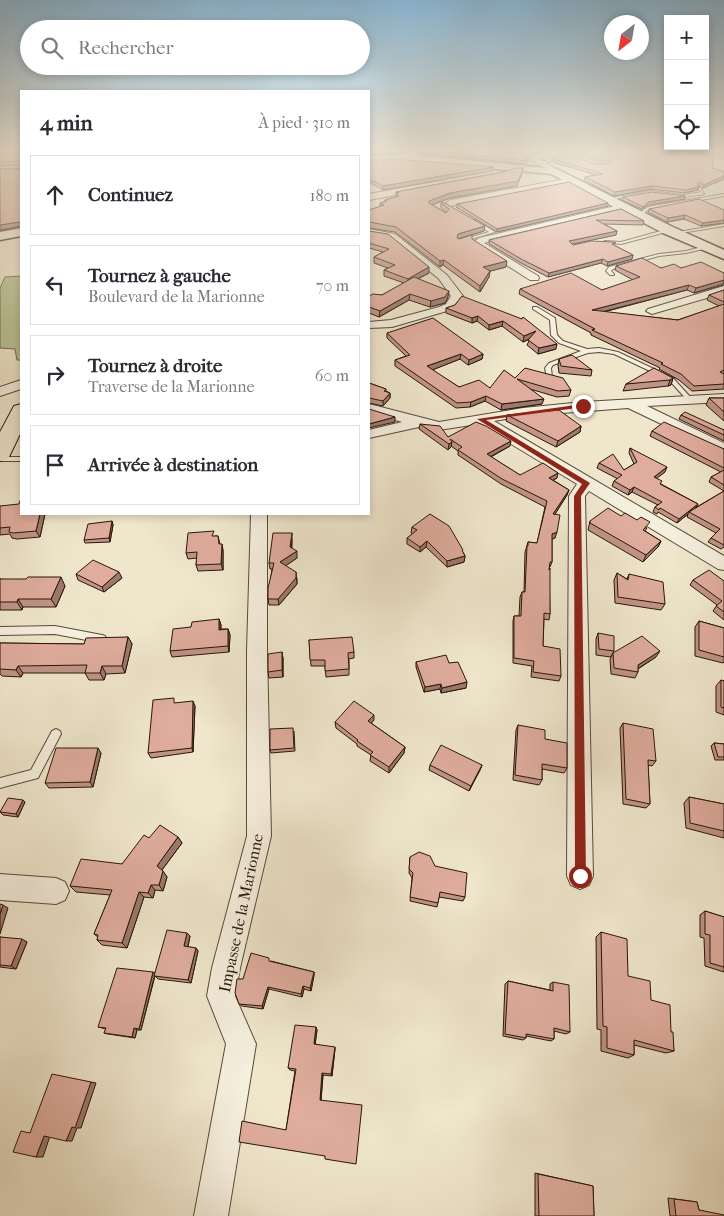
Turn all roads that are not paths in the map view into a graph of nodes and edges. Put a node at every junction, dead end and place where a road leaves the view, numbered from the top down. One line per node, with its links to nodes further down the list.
1 (624, 207): 3 (main road); 16 (street)
2 (655, 207): 3 (lane)
3 (639, 215): 6 (main road)
4 (468, 217): 11 (lane)
5 (724, 226): 6 (lane)
6 (669, 231): 10 (lane); 12 (lane); 13 (main road)
7 (20, 232): 9 (main road)
8 (370, 232): 20 (street)
9 (0, 236)
10 (618, 240)
11 (460, 242)
12 (597, 242)
13 (706, 247): 14 (main road); 15 (lane)
14 (724, 255)
15 (612, 274)
16 (534, 278)
17 (724, 289): 19 (street)
18 (536, 308): 21 (lane)
19 (652, 311)
20 (370, 325)
21 (587, 351): 22 (lane); 26 (lane)
22 (549, 377)
23 (20, 384): 24 (street)
24 (0, 392)
25 (724, 398): 26 (street)
26 (690, 400): 27 (street)
27 (628, 402): 30 (street); 34 (street)
28 (370, 408): 31 (street)
29 (20, 414): 32 (main road)
30 (480, 419): 31 (street); 38 (street)
31 (417, 422): 33 (street)
32 (16, 431): 35 (main road)
33 (370, 434)
34 (724, 449)
35 (0, 454)
36 (0, 459): 37 (lane)
37 (20, 459)
38 (586, 483): 40 (street); 45 (street)
39 (259, 515): 48 (street, Impasse de la Marionne)
40 (724, 564)
41 (0, 632): 42 (lane)
42 (102, 639)
43 (56, 734): 44 (lane)
44 (0, 783)
45 (580, 876)
46 (0, 887): 47 (street)
47 (56, 892)
48 (211, 1216)

